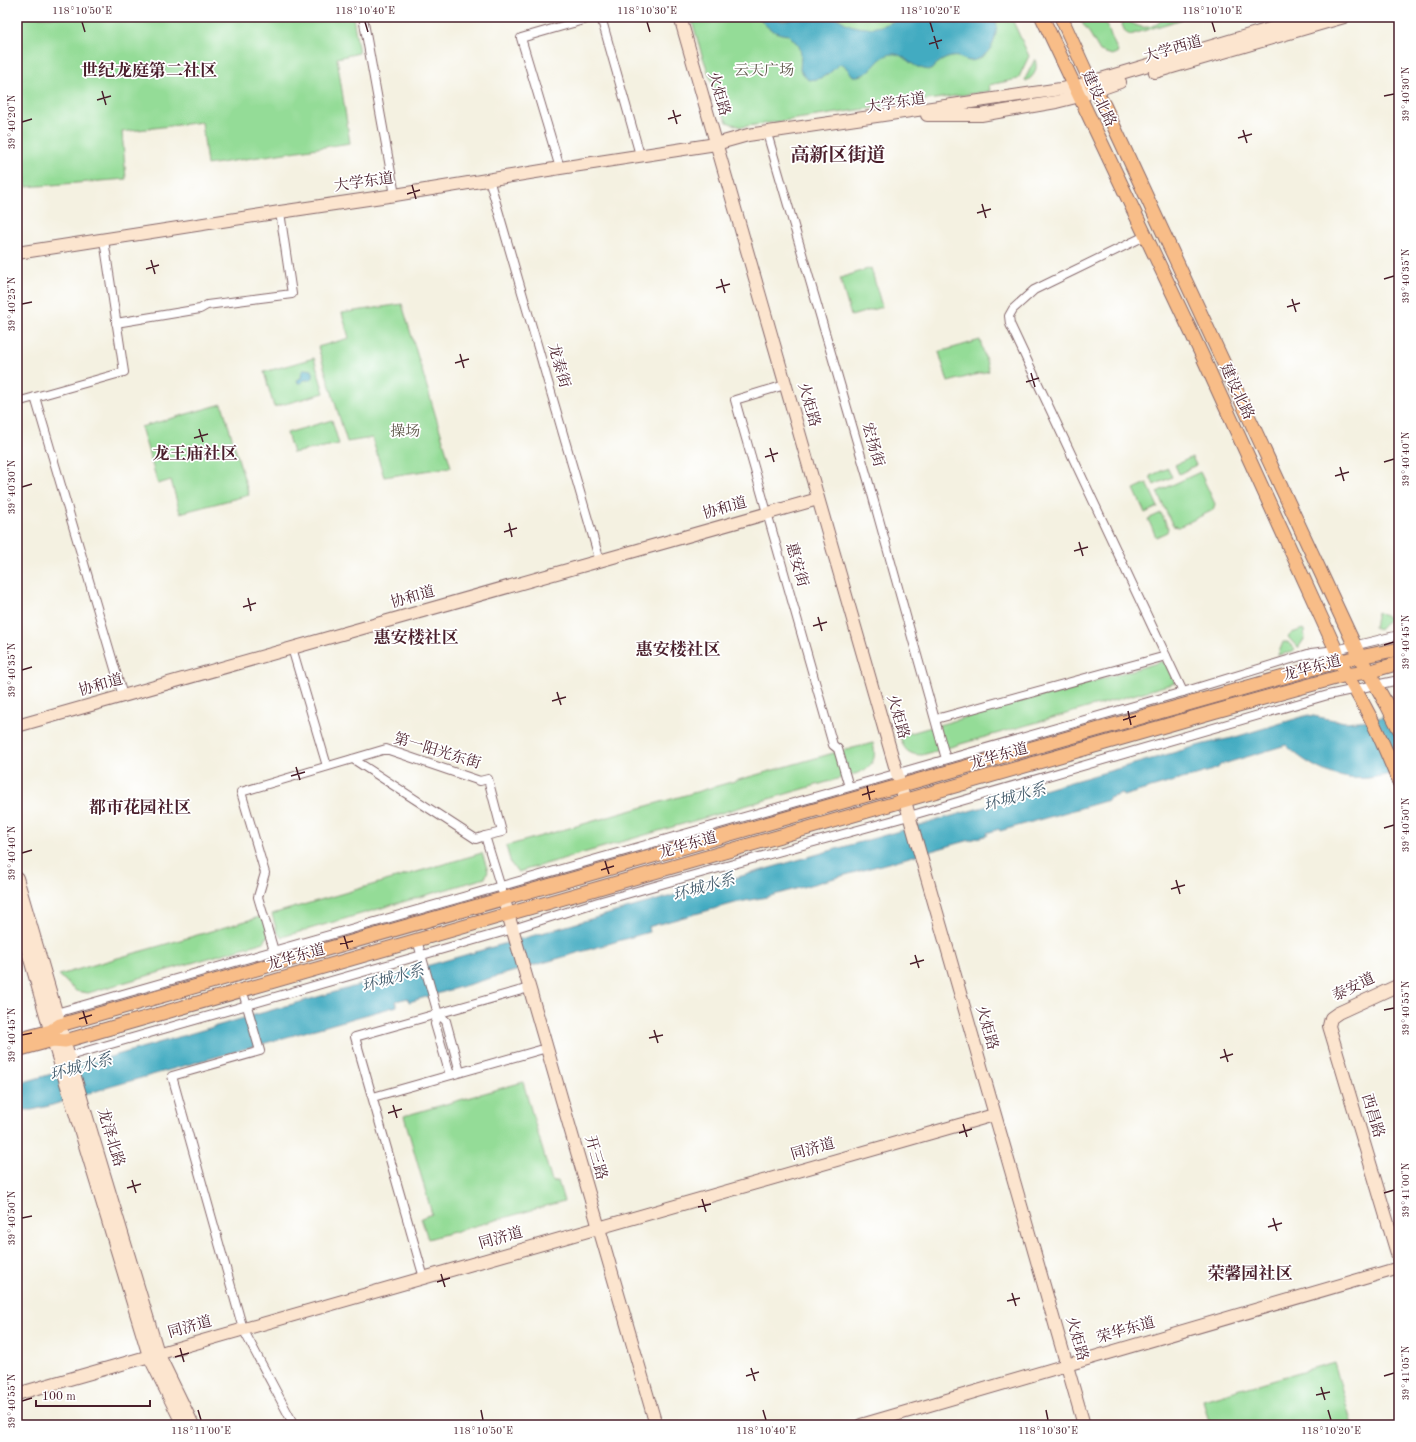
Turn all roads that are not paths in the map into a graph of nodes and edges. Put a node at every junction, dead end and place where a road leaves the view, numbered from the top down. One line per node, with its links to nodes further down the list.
1 (363, 17): 17 (street)
2 (594, 17): 9 (street)
3 (601, 17): 14 (street)
4 (680, 17): 13 (street, 火炬路)
5 (1042, 17): 11 (main road, 建设北路)
6 (1060, 17): 10 (main road, 建设北路)
7 (1310, 17): 10 (street, 大学西道)
8 (1344, 17): 10 (street, 大学西道)
9 (573, 20): 15 (street)
10 (1094, 87): 11 (street, 大学西道); 32 (main road, 建设北路)
11 (1077, 92): 12 (street, 大学东道); 13 (street, 大学东道); 19 (main road, 建设北路)
12 (769, 140): 13 (street, 大学东道); 43 (street, 宏扬街)
13 (716, 144): 14 (street, 大学东道); 23 (street, 火炬路)
14 (640, 155): 15 (street, 大学东道)
15 (560, 168): 16 (street, 大学东道)
16 (489, 179): 17 (street, 大学东道); 28 (street, 龙泰街)
17 (395, 195): 18 (street, 大学东道)
18 (280, 212): 20 (street, 大学东道); 22 (street)
19 (1145, 236): 33 (main road, 建设北路); 34 (street)
20 (104, 240): 21 (street, 大学东道); 22 (street)
21 (17, 254)
22 (116, 323): 24 (street)
23 (785, 385): 26 (street, 火炬路); 27 (street, 惠安街)
24 (35, 397): 25 (street); 42 (street)
25 (17, 402)
26 (818, 499): 27 (street, 协和道); 49 (street, 火炬路)
27 (767, 513): 28 (street, 协和道); 51 (street, 惠安街)
28 (600, 561): 30 (street, 协和道)
29 (1399, 635): 32 (street)
30 (292, 648): 42 (street, 协和道); 48 (street)
31 (1399, 649): 32 (main road, 龙华东道)
32 (1358, 651): 33 (main road, 龙华东道); 36 (main road, 建设北路)
33 (1338, 655): 37 (main road, 建设北路); 41 (street); 49 (main road, 龙华东道)
34 (1166, 656): 41 (street); 43 (street)
35 (1399, 663): 36 (main road, 龙华东道)
36 (1368, 672): 37 (main road, 龙华东道); 39 (main road, 建设北路)
37 (1346, 675): 40 (main road, 建设北路); 52 (main road, 龙华东道)
38 (1399, 680): 39 (street)
39 (1376, 685): 40 (street); 45 (main road, 建设北路)
40 (1354, 689): 50 (main road, 建设北路); 53 (street)
41 (1183, 692): 47 (street)
42 (123, 696): 44 (street, 协和道)
43 (936, 719): 47 (street, 宏扬街)
44 (17, 726)
45 (1399, 730)
46 (353, 759): 48 (street, 第一阳光东街); 54 (street); 54 (street, 第一阳光东街)
47 (946, 759): 49 (street)
48 (327, 766): 62 (street, 第一阳光东街)
49 (898, 779): 51 (street); 52 (street, 火炬路); 57 (main road, 龙华东道)
50 (1399, 782)
51 (849, 787): 56 (street)
52 (904, 800): 53 (street, 火炬路); 59 (main road, 龙华东道)
53 (911, 822): 60 (street); 78 (street, 火炬路)
54 (485, 836): 56 (street)
55 (17, 878): 70 (street, 龙泽北路)
56 (500, 887): 57 (street); 62 (street)
57 (504, 900): 59 (street, 开三路); 70 (main road, 龙华东道)
58 (17, 913): 70 (street, 龙泽北路)
59 (509, 914): 60 (street, 开三路); 61 (main road, 龙华东道)
60 (514, 934): 63 (street); 65 (street, 开三路)
61 (417, 940): 63 (street); 66 (main road, 龙华东道)
62 (274, 951): 70 (street)
63 (422, 955): 67 (street); 68 (street)
64 (1399, 984): 69 (street, 泰安道)
65 (530, 988): 68 (street); 72 (street, 开三路)
66 (242, 989): 67 (street); 70 (main road, 龙华东道)
67 (248, 1010): 74 (street); 83 (street)
68 (438, 1014): 75 (street); 76 (street); 77 (street)
69 (1329, 1026): 80 (street, 西昌路)
70 (57, 1030): 71 (main road, 龙华东道); 73 (main road, 龙华东道); 74 (street, 龙泽北路)
71 (17, 1040)
72 (547, 1048): 75 (street); 79 (street, 开三路)
73 (17, 1050)
74 (68, 1063): 84 (street, 龙泽北路)
75 (460, 1072): 76 (street)
76 (450, 1075): 77 (street)
77 (373, 1097): 82 (street)
78 (994, 1115): 79 (street, 同济道); 85 (street, 火炬路)
79 (599, 1228): 82 (street, 同济道); 90 (street, 开三路)
80 (1399, 1260)
81 (1399, 1268): 85 (street, 荣华东道)
82 (424, 1278): 83 (street, 同济道)
83 (244, 1329): 84 (street, 同济道); 89 (street)
84 (153, 1354): 86 (street, 同济道); 87 (street, 龙泽北路); 88 (street, 龙泽北路)
85 (1067, 1365): 91 (street, 荣华东道); 92 (street, 火炬路)
86 (17, 1394)
87 (183, 1425)
88 (193, 1425)
89 (294, 1425)
90 (656, 1425)
91 (862, 1425)
92 (1084, 1425)

